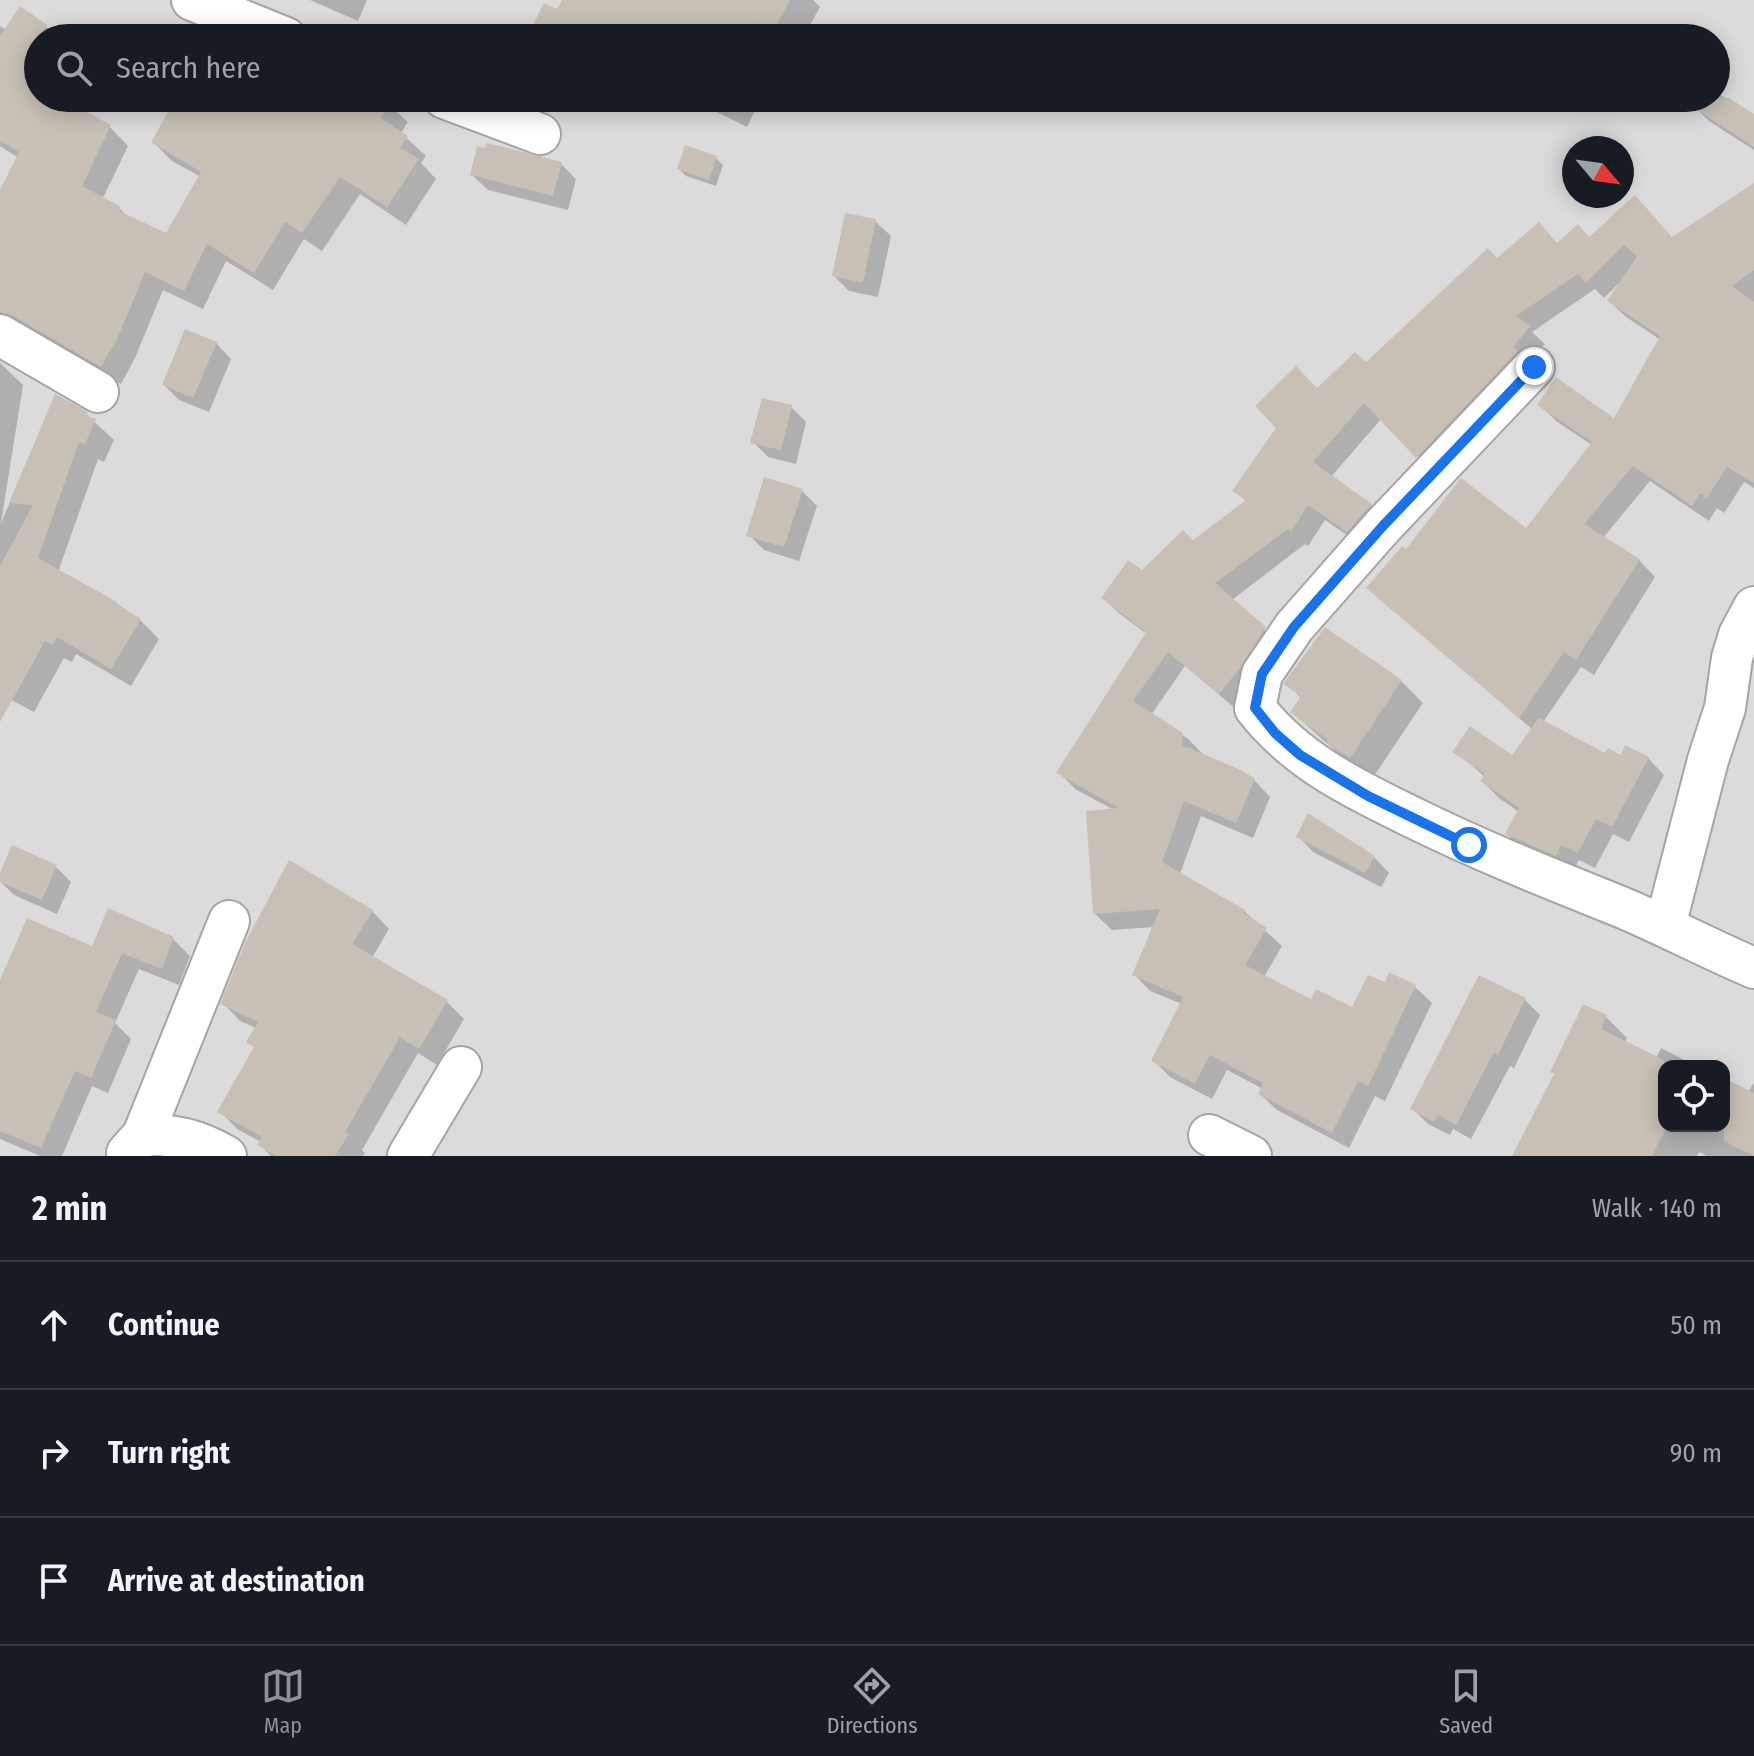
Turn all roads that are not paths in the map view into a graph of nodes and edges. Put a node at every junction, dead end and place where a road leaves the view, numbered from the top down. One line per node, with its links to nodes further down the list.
1 (192, 0): 2 (street)
2 (251, 24)
3 (481, 112): 4 (street)
4 (540, 134)
5 (0, 335): 7 (street)
6 (1534, 367): 10 (street)
7 (98, 392)
8 (1754, 607): 10 (street)
9 (229, 921): 14 (street)
10 (1665, 926): 11 (street)
11 (1754, 968)
12 (461, 1067): 16 (street)
13 (1209, 1135): 17 (street)
14 (134, 1145): 15 (street)
15 (226, 1156)
16 (408, 1156)
17 (1251, 1156)

